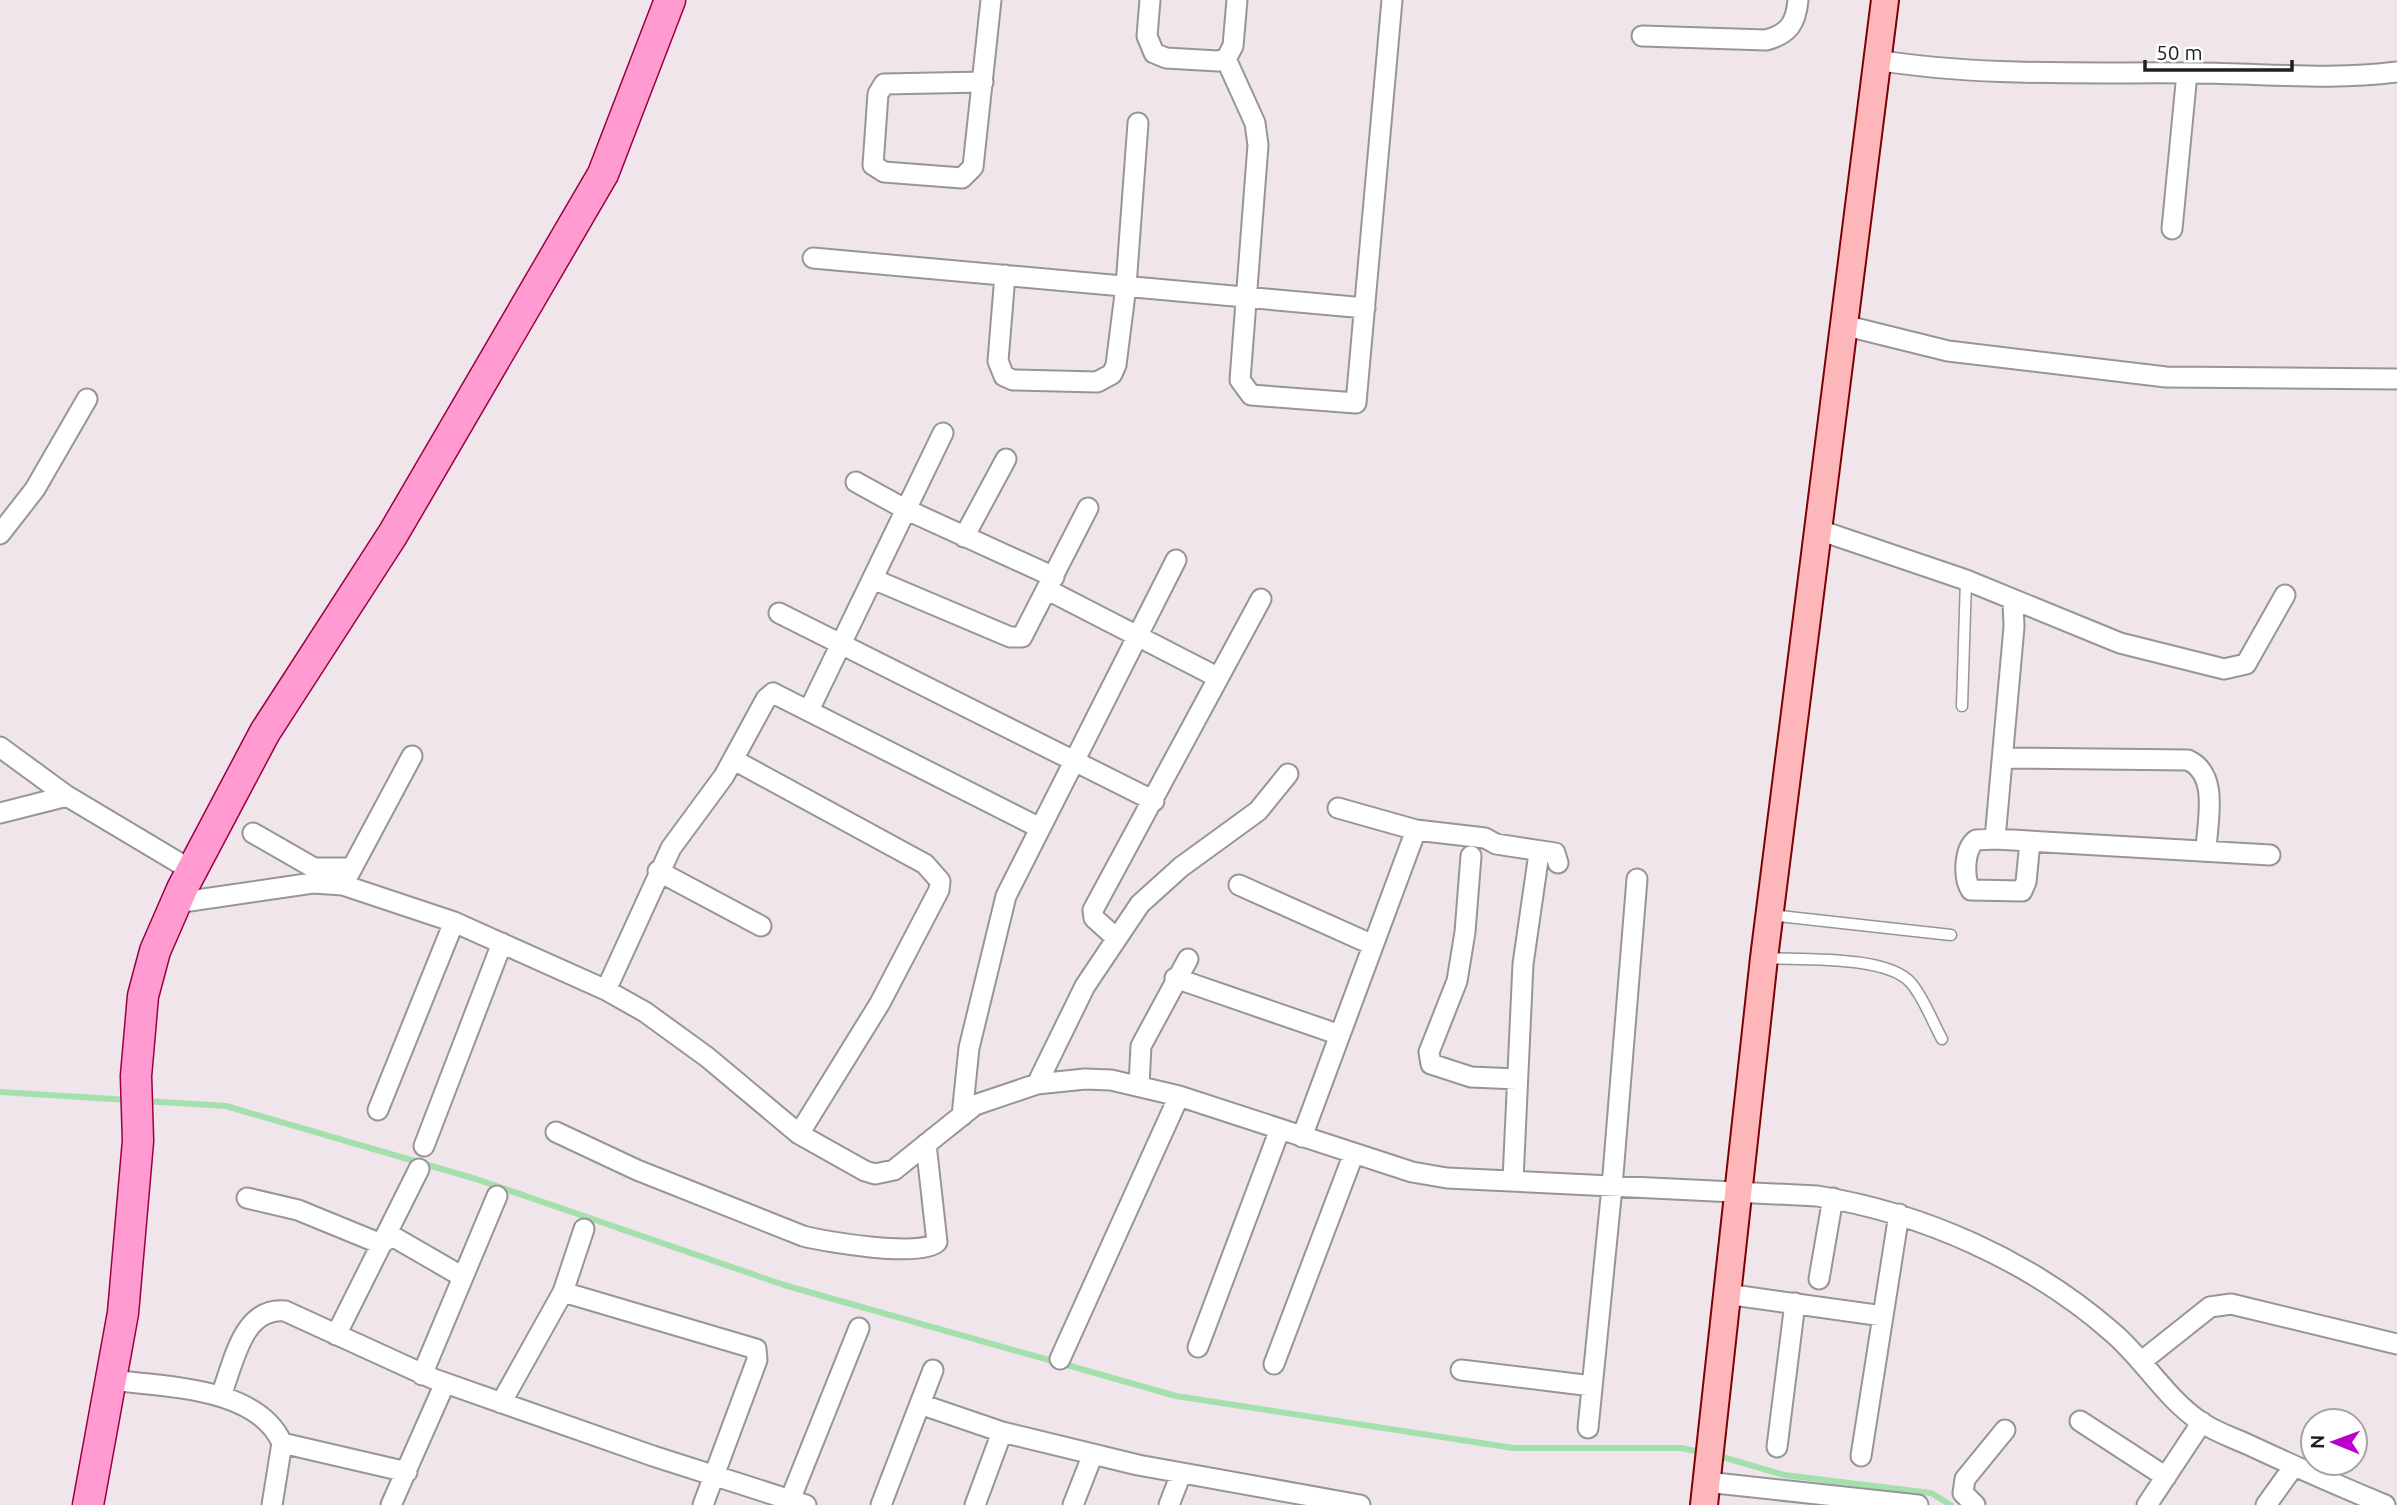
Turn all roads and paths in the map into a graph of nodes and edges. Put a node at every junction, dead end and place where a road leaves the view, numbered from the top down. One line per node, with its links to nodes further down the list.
1 (670, 0): 65 (main road)
2 (991, 0): 13 (street)
3 (1150, 0): 9 (street)
4 (1237, 0): 9 (street)
5 (1392, 0): 20 (street)
6 (1798, 0): 8 (street)
7 (1885, 0): 10 (street)
8 (1642, 36)
9 (1226, 58): 19 (street)
10 (1876, 60): 12 (street); 21 (street)
11 (2397, 72): 12 (street)
12 (2188, 73): 15 (street)
13 (984, 82): 13 (street)
14 (1138, 123): 18 (street)
15 (2172, 229)
16 (813, 258): 17 (street)
17 (1005, 275): 18 (street); 18 (street)
18 (1126, 286): 19 (street)
19 (1247, 297): 20 (street); 20 (street)
20 (1365, 308)
21 (1843, 325): 22 (street); 29 (street)
22 (2397, 379)
23 (87, 399): 30 (street)
24 (943, 433): 28 (street)
25 (1006, 459): 31 (street)
26 (856, 482): 28 (street)
27 (1088, 508): 35 (street)
28 (905, 509): 31 (street); 33 (street)
29 (1816, 529): 34 (street); 71 (street)
30 (0, 534)
31 (964, 537): 35 (street)
32 (1176, 560): 40 (street)
33 (873, 579): 35 (street); 41 (street)
34 (1966, 580): 38 (street); 43 (lane)
35 (1051, 583): 40 (street)
36 (2285, 595): 38 (street)
37 (1261, 599): 42 (street)
38 (2013, 601): 47 (street)
39 (779, 613): 41 (street)
40 (1138, 637): 42 (street); 49 (street)
41 (841, 645): 44 (street); 49 (street)
42 (1217, 677): 52 (street)
43 (1962, 706)
44 (809, 710): 48 (street); 55 (street)
45 (0, 747): 51 (street)
46 (412, 756): 67 (street)
47 (2003, 758): 58 (street); 60 (street)
48 (734, 760): 66 (street); 92 (street)
49 (1074, 760): 52 (street); 55 (street)
50 (1288, 774): 75 (street)
51 (67, 796): 54 (street); 65 (street)
52 (1154, 801): 75 (street)
53 (1338, 808): 56 (street)
54 (0, 813)
55 (1040, 828): 89 (street)
56 (1416, 830): 64 (street); 77 (street)
57 (253, 833): 67 (street)
58 (1995, 839): 59 (street); 59 (street)
59 (2030, 842): 60 (street)
60 (2206, 851): 61 (street)
61 (2270, 855)
62 (1471, 856): 84 (street)
63 (1538, 860): 84 (street)
64 (1558, 863)
65 (191, 870): 70 (main road)
66 (658, 871): 73 (street); 81 (street)
67 (348, 877): 70 (street); 72 (street)
68 (1637, 879): 99 (street)
69 (1239, 885): 77 (street)
70 (176, 903): 123 (main road)
71 (1770, 915): 74 (lane); 78 (street)
72 (454, 922): 76 (street); 88 (street)
73 (761, 926)
74 (1951, 936)
75 (1115, 937): 85 (street)
76 (502, 943): 81 (street); 95 (street)
77 (1373, 945): 82 (street)
78 (1764, 958): 83 (lane); 100 (street)
79 (1188, 959): 80 (street)
80 (1175, 978): 82 (street); 86 (street)
81 (606, 990): 92 (street)
82 (1340, 1035): 93 (street)
83 (1942, 1039)
84 (1517, 1079): 98 (street)
85 (1037, 1084): 86 (street); 89 (street)
86 (1139, 1085): 87 (street)
87 (1179, 1096): 90 (street); 117 (street)
88 (379, 1110)
89 (961, 1116): 94 (street)
90 (1280, 1129): 93 (street); 116 (street)
91 (556, 1132): 94 (street)
92 (799, 1134): 94 (street)
93 (1302, 1136): 96 (street)
94 (926, 1144)
95 (424, 1146)
96 (1354, 1153): 98 (street); 119 (street)
97 (419, 1169): 106 (street)
98 (1513, 1180): 99 (street)
99 (1612, 1187): 100 (street); 125 (street)
100 (1737, 1193): 103 (street); 110 (street)
101 (497, 1196): 107 (street)
102 (247, 1198): 106 (street)
103 (1833, 1198): 104 (street); 108 (street)
104 (1899, 1214): 112 (street); 118 (street)
105 (584, 1229): 109 (street)
106 (381, 1244): 107 (street); 114 (street)
107 (463, 1277): 122 (street)
108 (1819, 1279)
109 (563, 1292): 127 (street); 142 (street)
110 (1726, 1294): 111 (street); 140 (street)
111 (1795, 1303): 112 (street); 135 (street)
112 (1883, 1316): 137 (street)
113 (859, 1328): 145 (street)
114 (336, 1335): 122 (street); 126 (street)
115 (2397, 1344): 118 (street)
116 (1198, 1347)
117 (1060, 1359)
118 (2141, 1362): 130 (street)
119 (1274, 1364)
120 (933, 1370): 128 (street)
121 (1461, 1370): 125 (street)
122 (422, 1375): 124 (street)
123 (111, 1380): 126 (street); 146 (main road)
124 (445, 1383): 127 (street); 139 (street)
125 (1592, 1386): 131 (street)
126 (221, 1395): 134 (street)
127 (501, 1403): 142 (street)
128 (920, 1404): 133 (street); 150 (street)
129 (2080, 1420): 143 (street)
130 (2202, 1422): 138 (street); 143 (street)
131 (1588, 1428)
132 (2005, 1430): 156 (street)
133 (1002, 1432): 136 (street); 151 (street)
134 (282, 1443): 139 (street); 147 (street)
135 (1777, 1447)
136 (1093, 1454): 141 (street); 152 (street)
137 (1861, 1456)
138 (2294, 1466): 158 (street); 159 (street)
139 (407, 1472): 148 (street)
140 (1707, 1473): 155 (street)
141 (1181, 1474): 144 (street); 153 (street)
142 (716, 1476): 145 (street); 149 (street)
143 (2166, 1477): 157 (street)
144 (1254, 1497): 154 (street)
145 (795, 1503)
146 (88, 1505)
147 (272, 1505)
148 (391, 1505)
149 (703, 1505)
150 (881, 1505)
151 (975, 1505)
152 (1073, 1505)
153 (1169, 1505)
154 (1360, 1505)
155 (1918, 1505)
156 (1975, 1505)
157 (2147, 1505)
158 (2266, 1505)
159 (2385, 1505)

